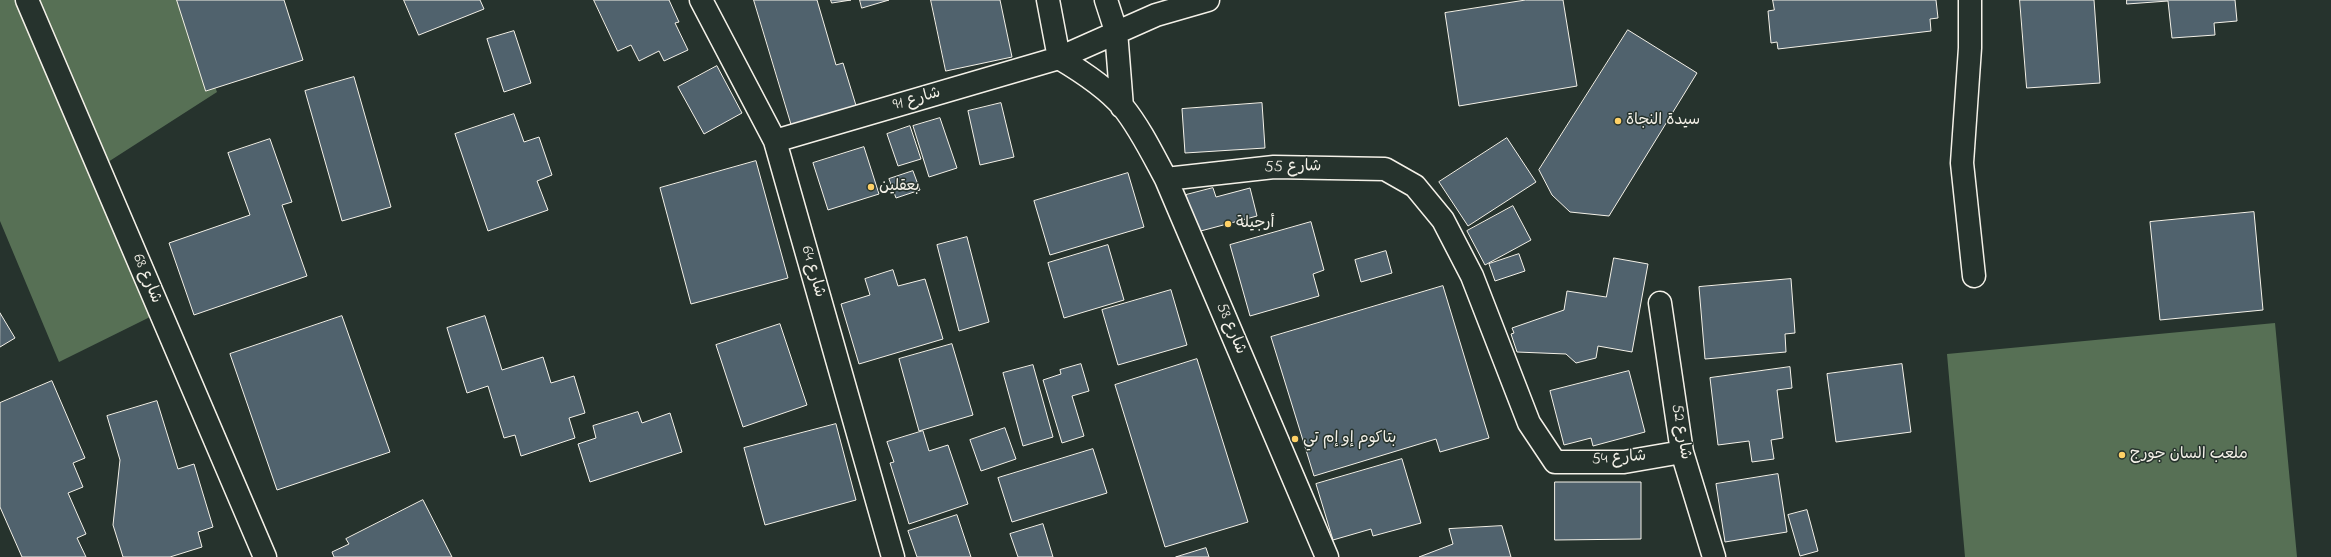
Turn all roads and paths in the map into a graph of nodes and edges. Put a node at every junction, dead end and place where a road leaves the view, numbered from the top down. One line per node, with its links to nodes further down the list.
1 (27, 0): 16 (street, شارع 68)
2 (701, 0): 10 (street, شارع 64)
3 (1048, 0): 8 (street)
4 (1106, 0): 7 (street, شارع 58)
5 (1208, 0): 7 (street, شارع 91)
6 (1970, 0): 12 (street)
7 (1116, 31): 8 (street, شارع 91); 9 (street, شارع 58)
8 (1059, 58): 9 (street, شارع 58); 10 (street, شارع 91)
9 (1122, 107): 11 (street, شارع 58)
10 (775, 141): 17 (street, شارع 64)
11 (1166, 179): 15 (street, شارع 55); 18 (street, شارع 58)
12 (1974, 276)
13 (1660, 303): 14 (street, شارع 52)
14 (1682, 452): 15 (street, شارع 54); 19 (street, شارع 52)
15 (1555, 462)
16 (265, 557)
17 (893, 557)
18 (1327, 557)
19 (1714, 557)

